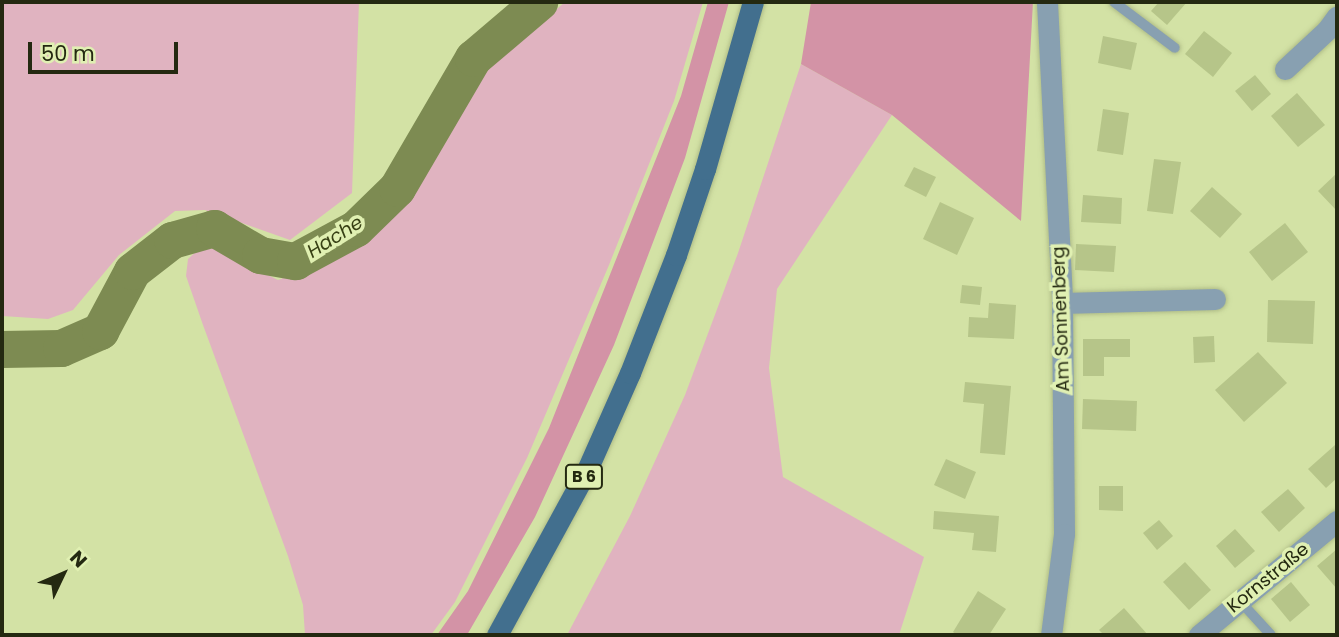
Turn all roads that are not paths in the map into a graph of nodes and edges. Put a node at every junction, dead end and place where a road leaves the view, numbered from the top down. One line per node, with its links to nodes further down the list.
1 (753, 2): 11 (main road, B 6)
2 (1047, 2): 8 (street, Am Sonnenberg)
3 (1114, 2): 5 (lane)
4 (1337, 16): 6 (street)
5 (1175, 48)
6 (1285, 69)
7 (1215, 299): 8 (street)
8 (1062, 303): 12 (street, Am Sonnenberg)
9 (1337, 522): 10 (street, Kornstraße)
10 (1239, 600): 13 (street, Kornstraße); 14 (lane)
11 (497, 635)
12 (1051, 635)
13 (1199, 635)
14 (1271, 635)

